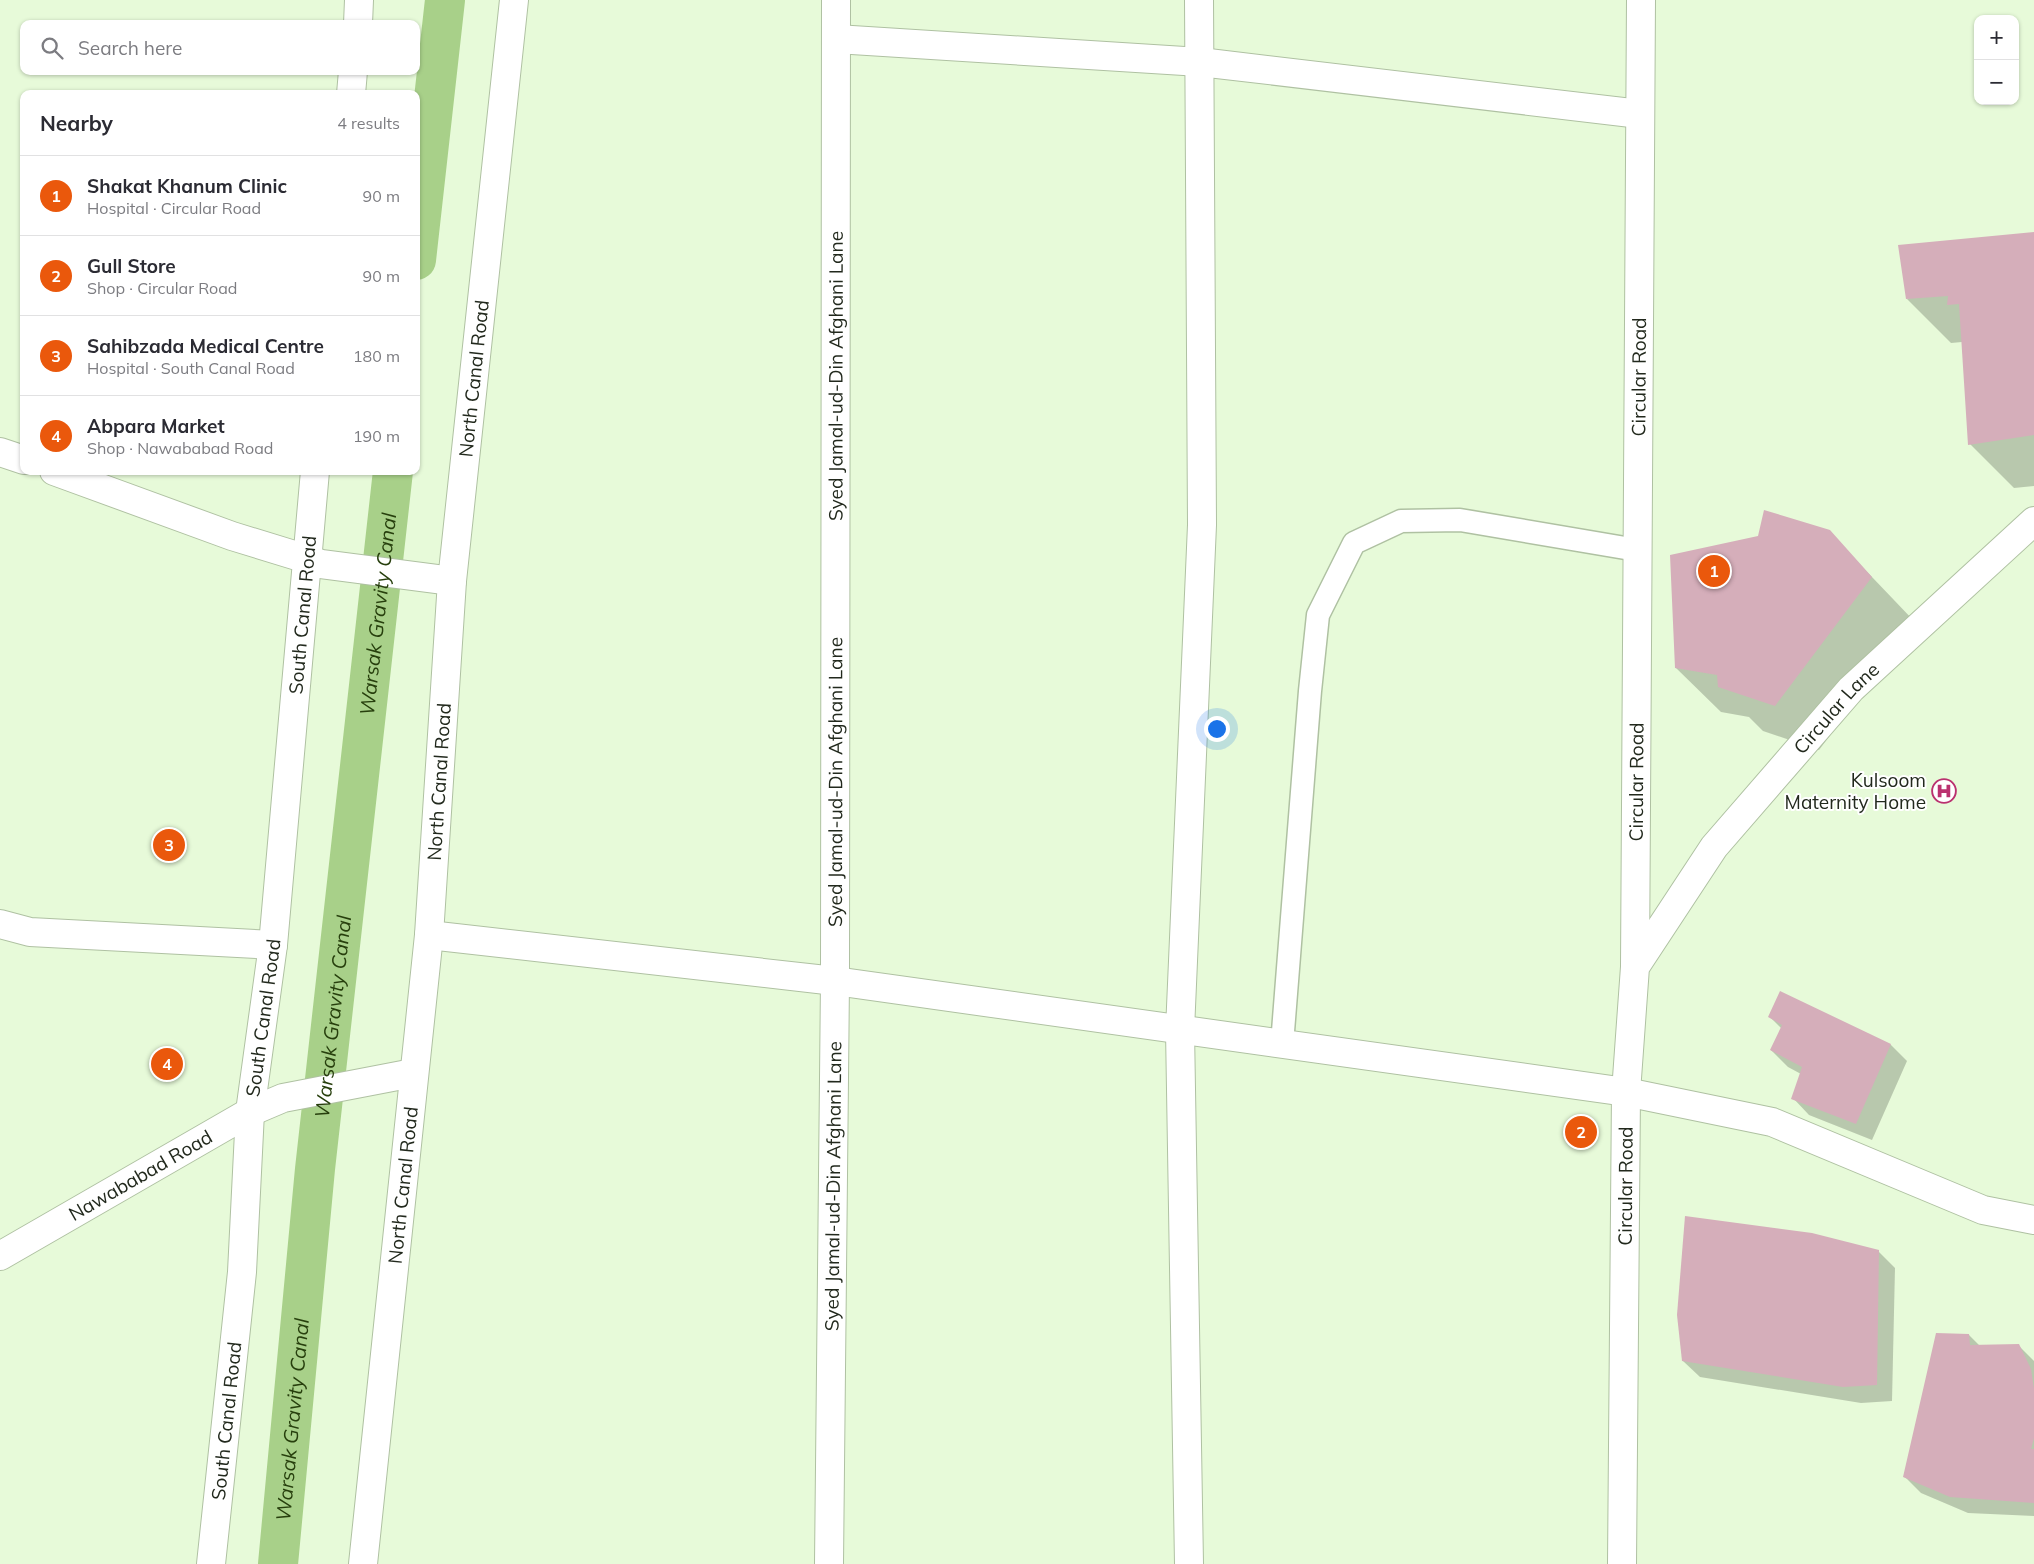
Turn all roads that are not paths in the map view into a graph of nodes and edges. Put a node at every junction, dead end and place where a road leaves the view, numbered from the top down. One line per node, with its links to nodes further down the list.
1 (360, 0): 6 (street)
2 (514, 0): 19 (street, North Canal Road)
3 (836, 0): 7 (street, Syed Jamal-ud-Din Afghani Lane)
4 (1199, 0): 8 (street)
5 (1641, 0): 11 (street, Circular Road)
6 (358, 20)
7 (836, 39): 8 (street); 24 (street, Syed Jamal-ud-Din Afghani Lane)
8 (1200, 62): 11 (street); 25 (street)
9 (353, 75): 10 (street)
10 (351, 90)
11 (1640, 114): 17 (street, Circular Road)
12 (0, 452): 13 (street)
13 (20, 459)
14 (65, 475): 18 (street)
15 (315, 475): 18 (street, South Canal Road)
16 (2033, 522): 23 (street, Circular Lane)
17 (1637, 550): 23 (street, Circular Road); 26 (lane)
18 (314, 562): 19 (street); 22 (street, South Canal Road)
19 (452, 581): 21 (street, North Canal Road)
20 (0, 924): 22 (street)
21 (429, 935): 24 (street); 27 (street, North Canal Road)
22 (273, 945): 29 (street, South Canal Road)
23 (1635, 967): 28 (street, Circular Road)
24 (835, 981): 25 (street); 34 (street, Syed Jamal-ud-Din Afghani Lane)
25 (1180, 1030): 26 (street); 35 (street)
26 (1282, 1044): 28 (street)
27 (413, 1073): 29 (street, Nawababad Road); 33 (street, North Canal Road)
28 (1626, 1092): 30 (street); 36 (street, Circular Road)
29 (250, 1112): 31 (street, Nawababad Road); 32 (street, South Canal Road)
30 (2034, 1220)
31 (0, 1256)
32 (211, 1564)
33 (363, 1564)
34 (829, 1564)
35 (1189, 1564)
36 (1622, 1564)

